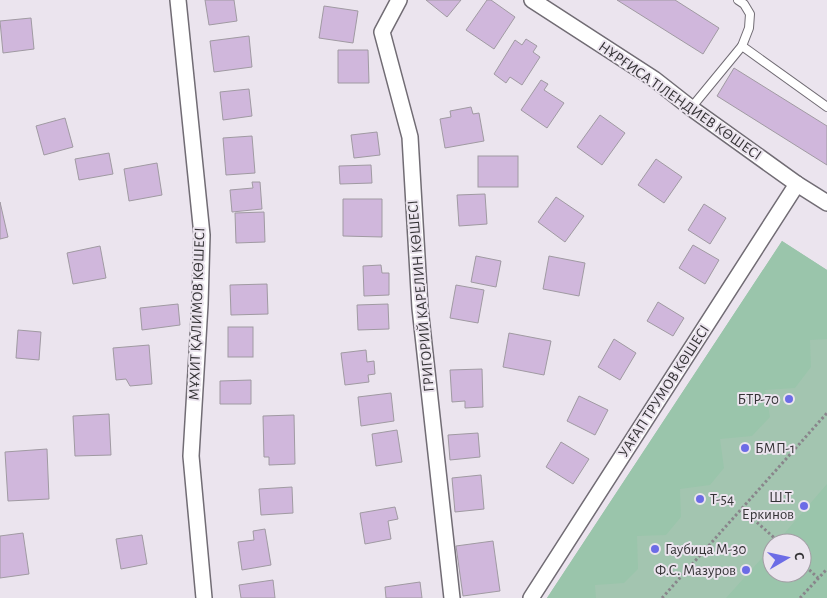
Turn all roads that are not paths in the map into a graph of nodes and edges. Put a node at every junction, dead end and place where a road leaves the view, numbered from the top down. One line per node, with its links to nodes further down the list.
1 (178, 0): 10 (street, МҰХИТ ҚАЛИМОВ КӨШЕСІ)
2 (399, 0): 11 (street, ГРИГОРИЙ КАРЕЛИН КӨШЕСІ)
3 (532, 0): 7 (street, НҰРҒИСА ТІЛЕНДИЕВ КӨШЕСІ)
4 (738, 0): 5 (lane)
5 (742, 46): 6 (lane); 7 (lane)
6 (827, 107)
7 (691, 108): 8 (street, НҰРҒИСА ТІЛЕНДИЕВ КӨШЕСІ)
8 (797, 184): 9 (street, НҰРҒИСА ТІЛЕНДИЕВ КӨШЕСІ); 12 (street, УАҒАП ТРУМОВ КӨШЕСІ)
9 (827, 203)
10 (204, 598)
11 (452, 598)
12 (532, 598)

